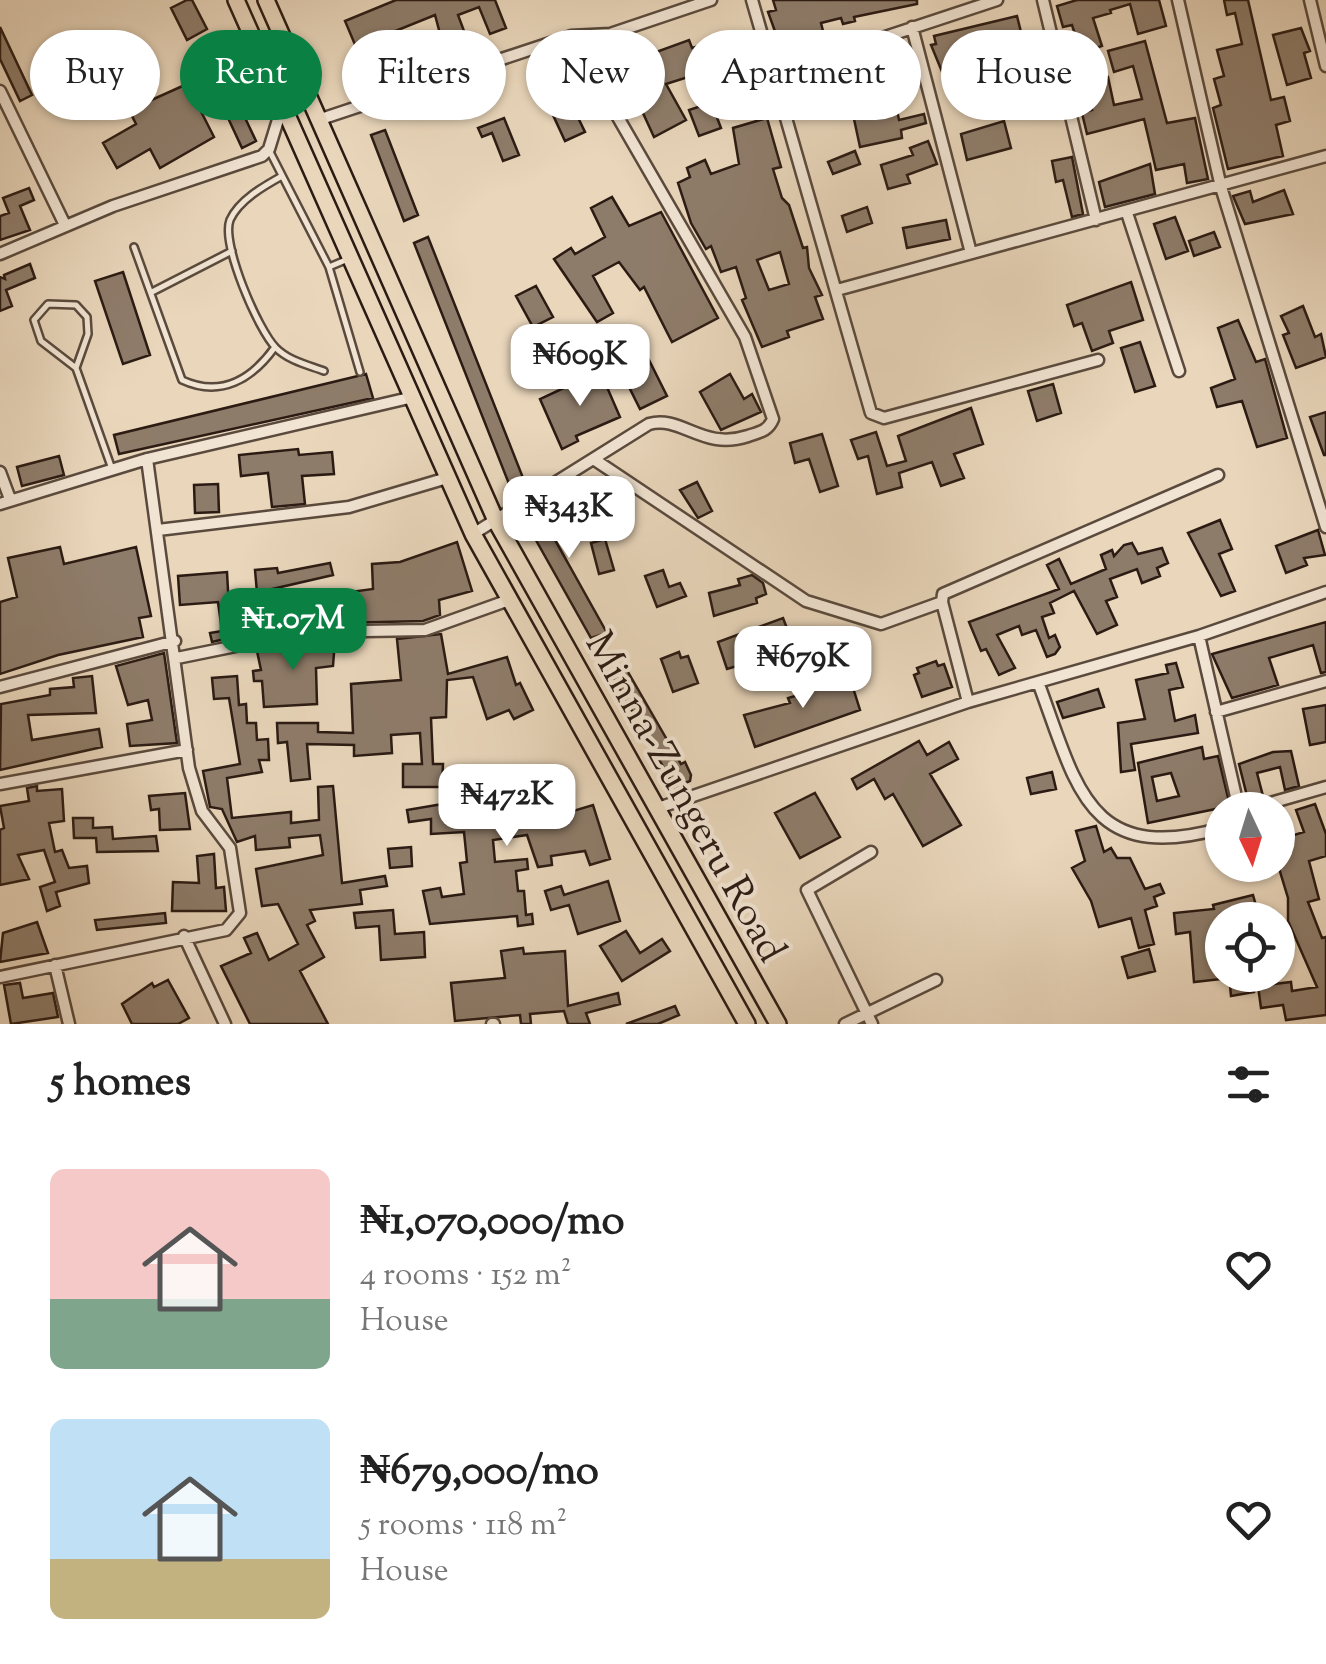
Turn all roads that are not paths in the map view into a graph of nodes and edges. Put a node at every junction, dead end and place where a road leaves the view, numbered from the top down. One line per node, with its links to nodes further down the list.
1 (236, 0): 10 (main road, Minna-Zungeru Road)
2 (266, 0): 11 (main road, Minna-Zungeru Road)
3 (711, 0): 12 (street)
4 (752, 0): 13 (street)
5 (998, 0): 9 (street)
6 (1043, 0): 29 (street)
7 (1178, 0): 27 (street)
8 (1310, 0): 16 (street)
9 (912, 27): 14 (street); 33 (street)
10 (248, 30)
11 (279, 30)
12 (622, 30)
13 (761, 30)
14 (903, 30)
15 (526, 51): 18 (street)
16 (1326, 66)
17 (0, 92): 30 (street)
18 (322, 119)
19 (278, 120): 24 (street)
20 (285, 120): 35 (main road, Minna-Zungeru Road)
21 (318, 120): 53 (main road, Minna-Zungeru Road)
22 (620, 120): 47 (street)
23 (786, 120): 37 (street)
24 (269, 150): 26 (lane); 30 (street)
25 (1326, 156): 27 (street)
26 (282, 176): 32 (lane); 36 (lane)
27 (1222, 187): 28 (street); 54 (street)
28 (1128, 213): 29 (street); 43 (street)
29 (1096, 220): 33 (street)
30 (65, 224): 34 (street)
31 (134, 247): 38 (lane)
32 (232, 252): 38 (lane); 39 (lane)
33 (970, 253): 37 (street)
34 (0, 254)
35 (348, 259): 36 (lane); 45 (main road, Minna-Zungeru Road)
36 (330, 267): 44 (lane)
37 (836, 290): 40 (street)
38 (152, 292): 39 (lane)
39 (275, 347): 42 (lane)
40 (1098, 360)
41 (76, 368): 41 (lane); 48 (lane)
42 (324, 371)
43 (1179, 371)
44 (360, 372)
45 (410, 398): 46 (street); 51 (main road, Minna-Zungeru Road)
46 (147, 459): 48 (street); 55 (street)
47 (595, 460): 53 (street); 59 (street)
48 (112, 469): 52 (street)
49 (0, 472): 52 (street)
50 (1218, 475): 59 (street)
51 (447, 478): 55 (street); 56 (main road, Minna-Zungeru Road)
52 (5, 502)
53 (496, 523): 56 (street); 73 (main road, Minna-Zungeru Road)
54 (1326, 526)
55 (158, 530): 61 (street)
56 (473, 534): 58 (main road, Minna-Zungeru Road)
57 (1326, 592): 60 (street)
58 (509, 600): 62 (street); 83 (main road, Minna-Zungeru Road)
59 (942, 602): 66 (street)
60 (1198, 636): 64 (street); 67 (street)
61 (175, 641): 62 (street); 65 (street)
62 (177, 658): 68 (street)
63 (1326, 681): 67 (street)
64 (1038, 682): 66 (street); 74 (street)
65 (0, 687)
66 (968, 702): 73 (street)
67 (1216, 712): 71 (street)
68 (187, 750): 69 (street); 76 (street)
69 (0, 784)
70 (1326, 787): 72 (street)
71 (1235, 792)
72 (1295, 797)
73 (658, 808): 84 (main road, Minna-Zungeru Road)
74 (1205, 833)
75 (871, 852): 80 (street)
76 (184, 936): 77 (street); 82 (street)
77 (55, 964): 78 (street); 81 (street)
78 (0, 978)
79 (936, 980): 80 (street)
80 (869, 1019): 85 (street)
81 (68, 1024)
82 (225, 1024)
83 (747, 1024)
84 (778, 1024)
85 (846, 1024)

